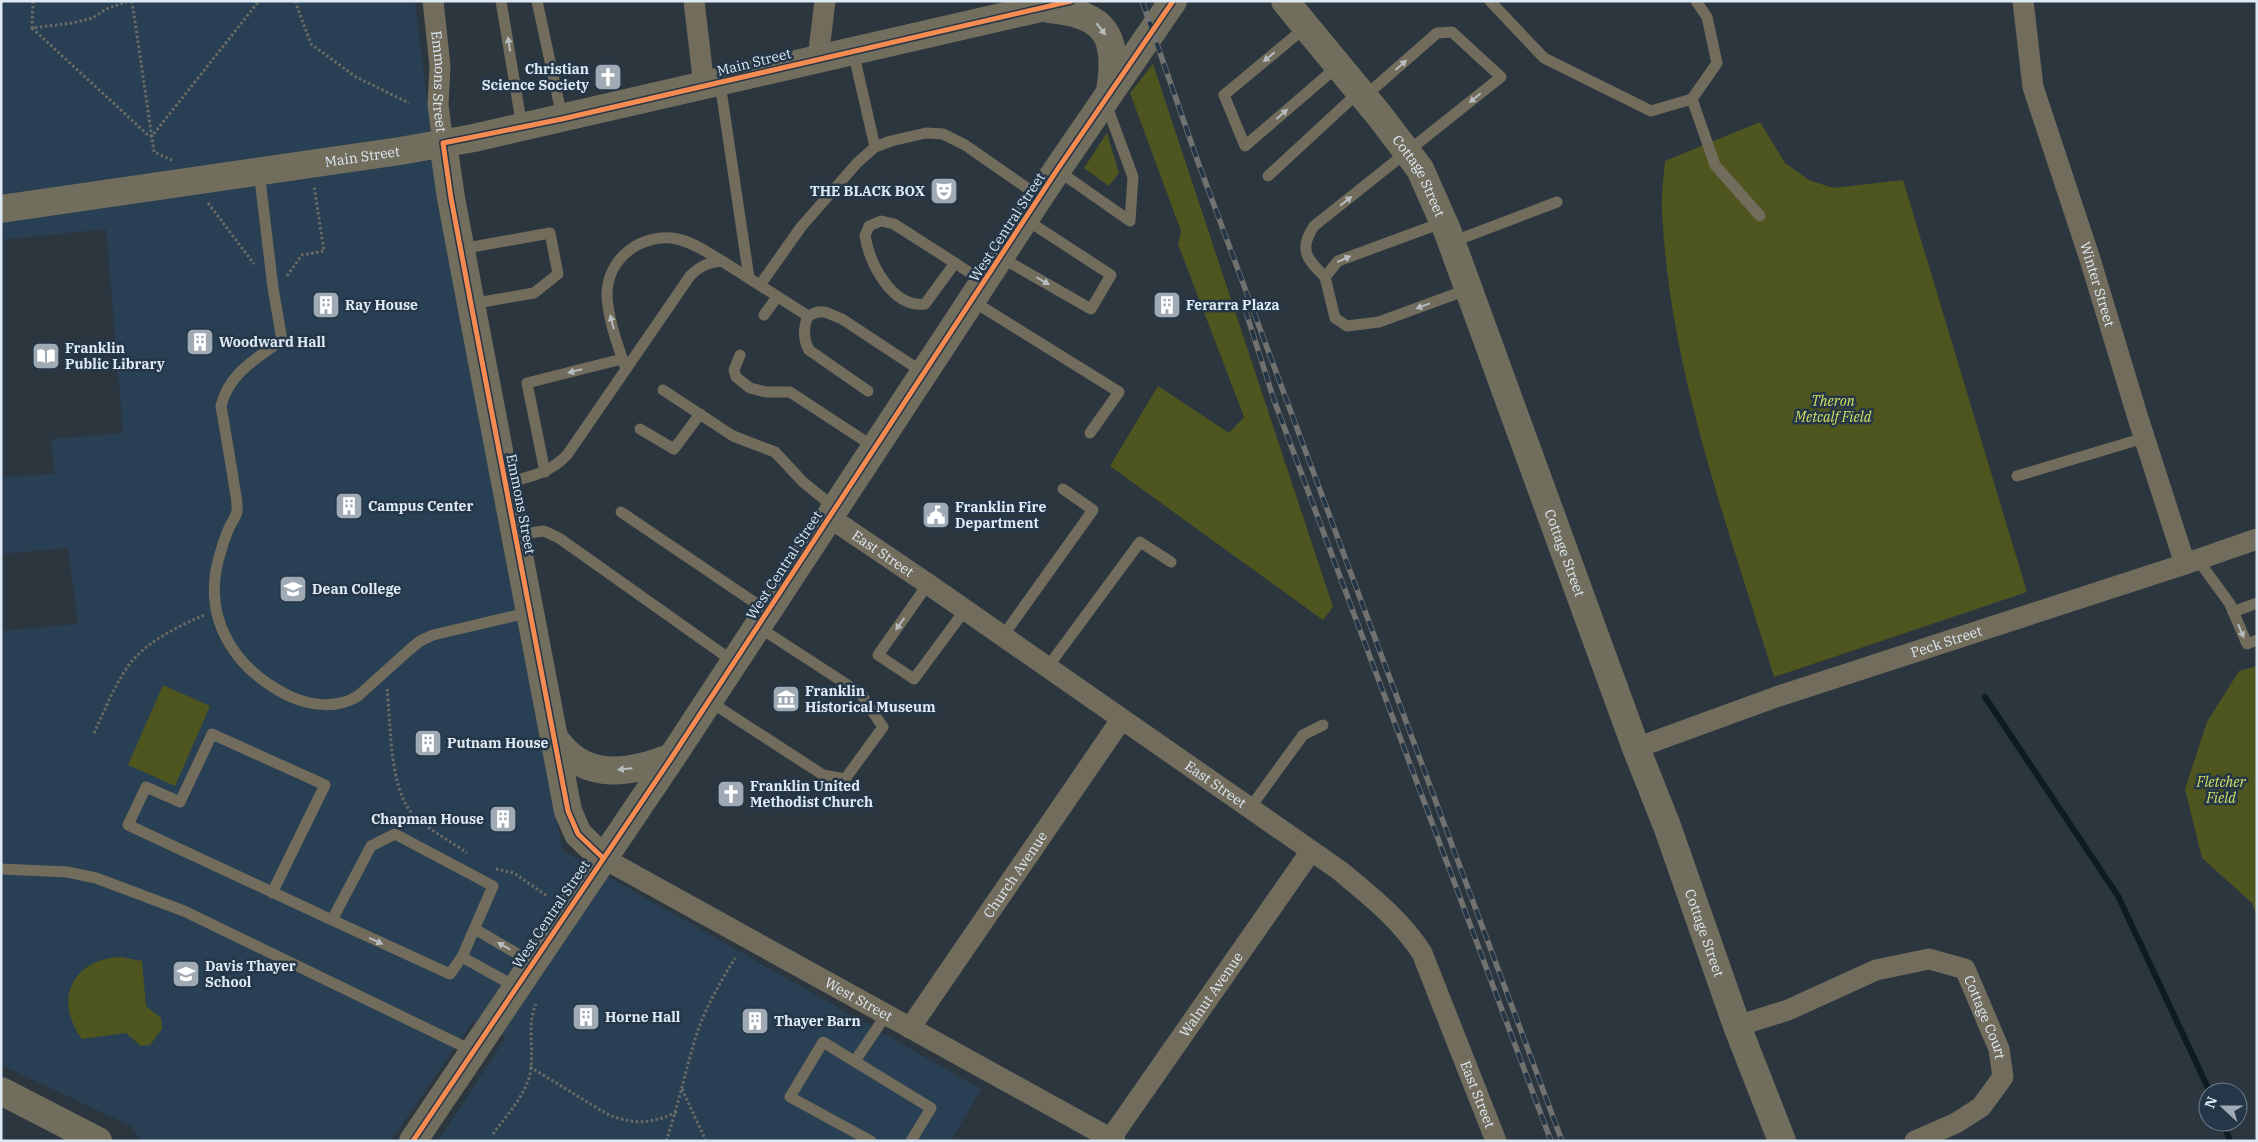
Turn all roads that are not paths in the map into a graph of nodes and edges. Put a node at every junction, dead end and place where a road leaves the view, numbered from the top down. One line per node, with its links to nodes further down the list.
1 (433, 1): 21 (street, Emmons Street)
2 (502, 1): 20 (lane, one-way to 2)
3 (537, 1): 19 (lane)
4 (694, 1): 15 (street)
5 (825, 1): 13 (street)
6 (1174, 1): 17 (main road, West Central Street)
7 (1490, 1): 18 (lane)
8 (1696, 1): 18 (lane)
9 (2023, 1): 54 (street, Winter Street)
10 (1059, 4): 12 (main road, Main Street); 17 (main road, West Central Street, one-way to 17)
11 (1295, 9): 14 (main road, Cottage Street); 14 (lane, one-way to 14)
12 (853, 51): 13 (main road, Main Street); 22 (lane)
13 (818, 58): 15 (main road, Main Street)
14 (1339, 65): 16 (main road, Cottage Street)
15 (712, 84): 19 (main road, Main Street); 38 (lane)
16 (1362, 94): 23 (main road, Cottage Street); 23 (lane, one-way to 23); 26 (lane)
17 (1107, 97): 24 (main road, West Central Street); 24 (lane)
18 (1692, 99): 30 (lane)
19 (562, 119): 20 (main road, Main Street)
20 (522, 127): 21 (main road, Main Street)
21 (443, 143): 25 (main road, Main Street); 33 (main road, Emmons Street)
22 (875, 147): 27 (lane); 39 (lane)
23 (1407, 152): 32 (main road, Cottage Street); 37 (lane, one-way to 23)
24 (1057, 170): 27 (main road, West Central Street)
25 (259, 171): 29 (main road, Main Street); 69 (lane)
26 (1268, 176)
27 (1040, 197): 31 (main road, West Central Street)
28 (1556, 202): 32 (lane)
29 (1, 209)
30 (1760, 216)
31 (1025, 219): 34 (main road, West Central Street); 34 (lane, one-way to 31)
32 (1448, 232): 37 (lane, one-way to 32); 40 (main road, Cottage Street)
33 (461, 249): 43 (main road, Emmons Street); 43 (lane)
34 (1000, 257): 41 (main road, West Central Street)
35 (722, 261): 38 (lane); 47 (lane); 47 (lane, one-way to 35)
36 (955, 263): 36 (lane); 41 (lane)
37 (1326, 277): 40 (lane, one-way to 37)
38 (749, 278): 39 (lane)
39 (760, 285): 42 (lane)
40 (1469, 289): 80 (main road, Cottage Street)
41 (978, 291): 48 (main road, West Central Street); 53 (lane)
42 (777, 297): 44 (lane); 45 (lane)
43 (471, 304): 58 (main road, Emmons Street)
44 (764, 316)
45 (808, 316): 48 (lane); 50 (lane)
46 (740, 355): 55 (lane)
47 (624, 364): 56 (lane); 56 (lane, one-way to 56)
48 (924, 373): 55 (main road, West Central Street)
49 (663, 390): 51 (lane)
50 (868, 390)
51 (700, 414): 52 (lane); 61 (lane)
52 (640, 429)
53 (1090, 434)
54 (2144, 438): 57 (lane); 65 (street, Winter Street)
55 (874, 447): 61 (main road, West Central Street)
56 (545, 472): 58 (lane)
57 (2017, 476)
58 (506, 483): 62 (main road, Emmons Street)
59 (1063, 489): 72 (lane)
60 (621, 512): 71 (lane)
61 (832, 512): 66 (street, East Street); 71 (main road, West Central Street)
62 (516, 535): 69 (main road, Emmons Street); 74 (lane)
63 (2257, 539): 65 (street, Peck Street)
64 (1171, 562): 75 (lane)
65 (2192, 562): 70 (lane); 80 (street, Peck Street)
66 (928, 584): 68 (street, East Street); 68 (lane, one-way to 68)
67 (2257, 604): 70 (lane)
68 (965, 610): 72 (street, East Street)
69 (531, 612): 79 (main road, Emmons Street)
70 (2233, 612): 73 (lane, one-way to 73)
71 (762, 619): 74 (main road, West Central Street); 76 (lane)
72 (1003, 636): 75 (street, East Street)
73 (2257, 640)
74 (734, 662): 76 (main road, West Central Street)
75 (1047, 668): 77 (street, East Street)
76 (709, 701): 81 (main road, West Central Street)
77 (1121, 720): 82 (street, East Street); 94 (street, Church Avenue)
78 (1323, 725): 82 (lane)
79 (554, 737): 81 (main road, one-way to 79); 84 (main road, Emmons Street)
80 (1636, 748): 93 (main road, Cottage Street)
81 (672, 757): 84 (main road, West Central Street)
82 (1250, 808): 83 (street, East Street)
83 (1311, 851): 98 (street, Walnut Avenue); 103 (street, East Street)
84 (602, 858): 90 (main road, West Central Street); 92 (street, West Street)
85 (1, 869): 95 (lane)
86 (272, 892): 86 (lane); 87 (lane)
87 (332, 920): 88 (lane); 89 (lane, one-way to 89)
88 (475, 929): 89 (lane); 90 (lane, one-way to 88)
89 (462, 957): 91 (lane)
90 (532, 963): 91 (main road, West Central Street)
91 (527, 994): 95 (main road, West Central Street)
92 (886, 1015): 94 (street, West Street); 96 (lane)
93 (1736, 1026): 104 (main road, Cottage Street); 105 (street, Cottage Court)
94 (910, 1028): 98 (street, West Street)
95 (473, 1052): 100 (main road, West Central Street)
96 (855, 1061): 101 (lane); 102 (lane)
97 (1, 1091): 99 (main road)
98 (1113, 1140)
99 (98, 1141)
100 (412, 1141)
101 (871, 1141)
102 (911, 1141)
103 (1496, 1141)
104 (1782, 1141)
105 (1915, 1141)

